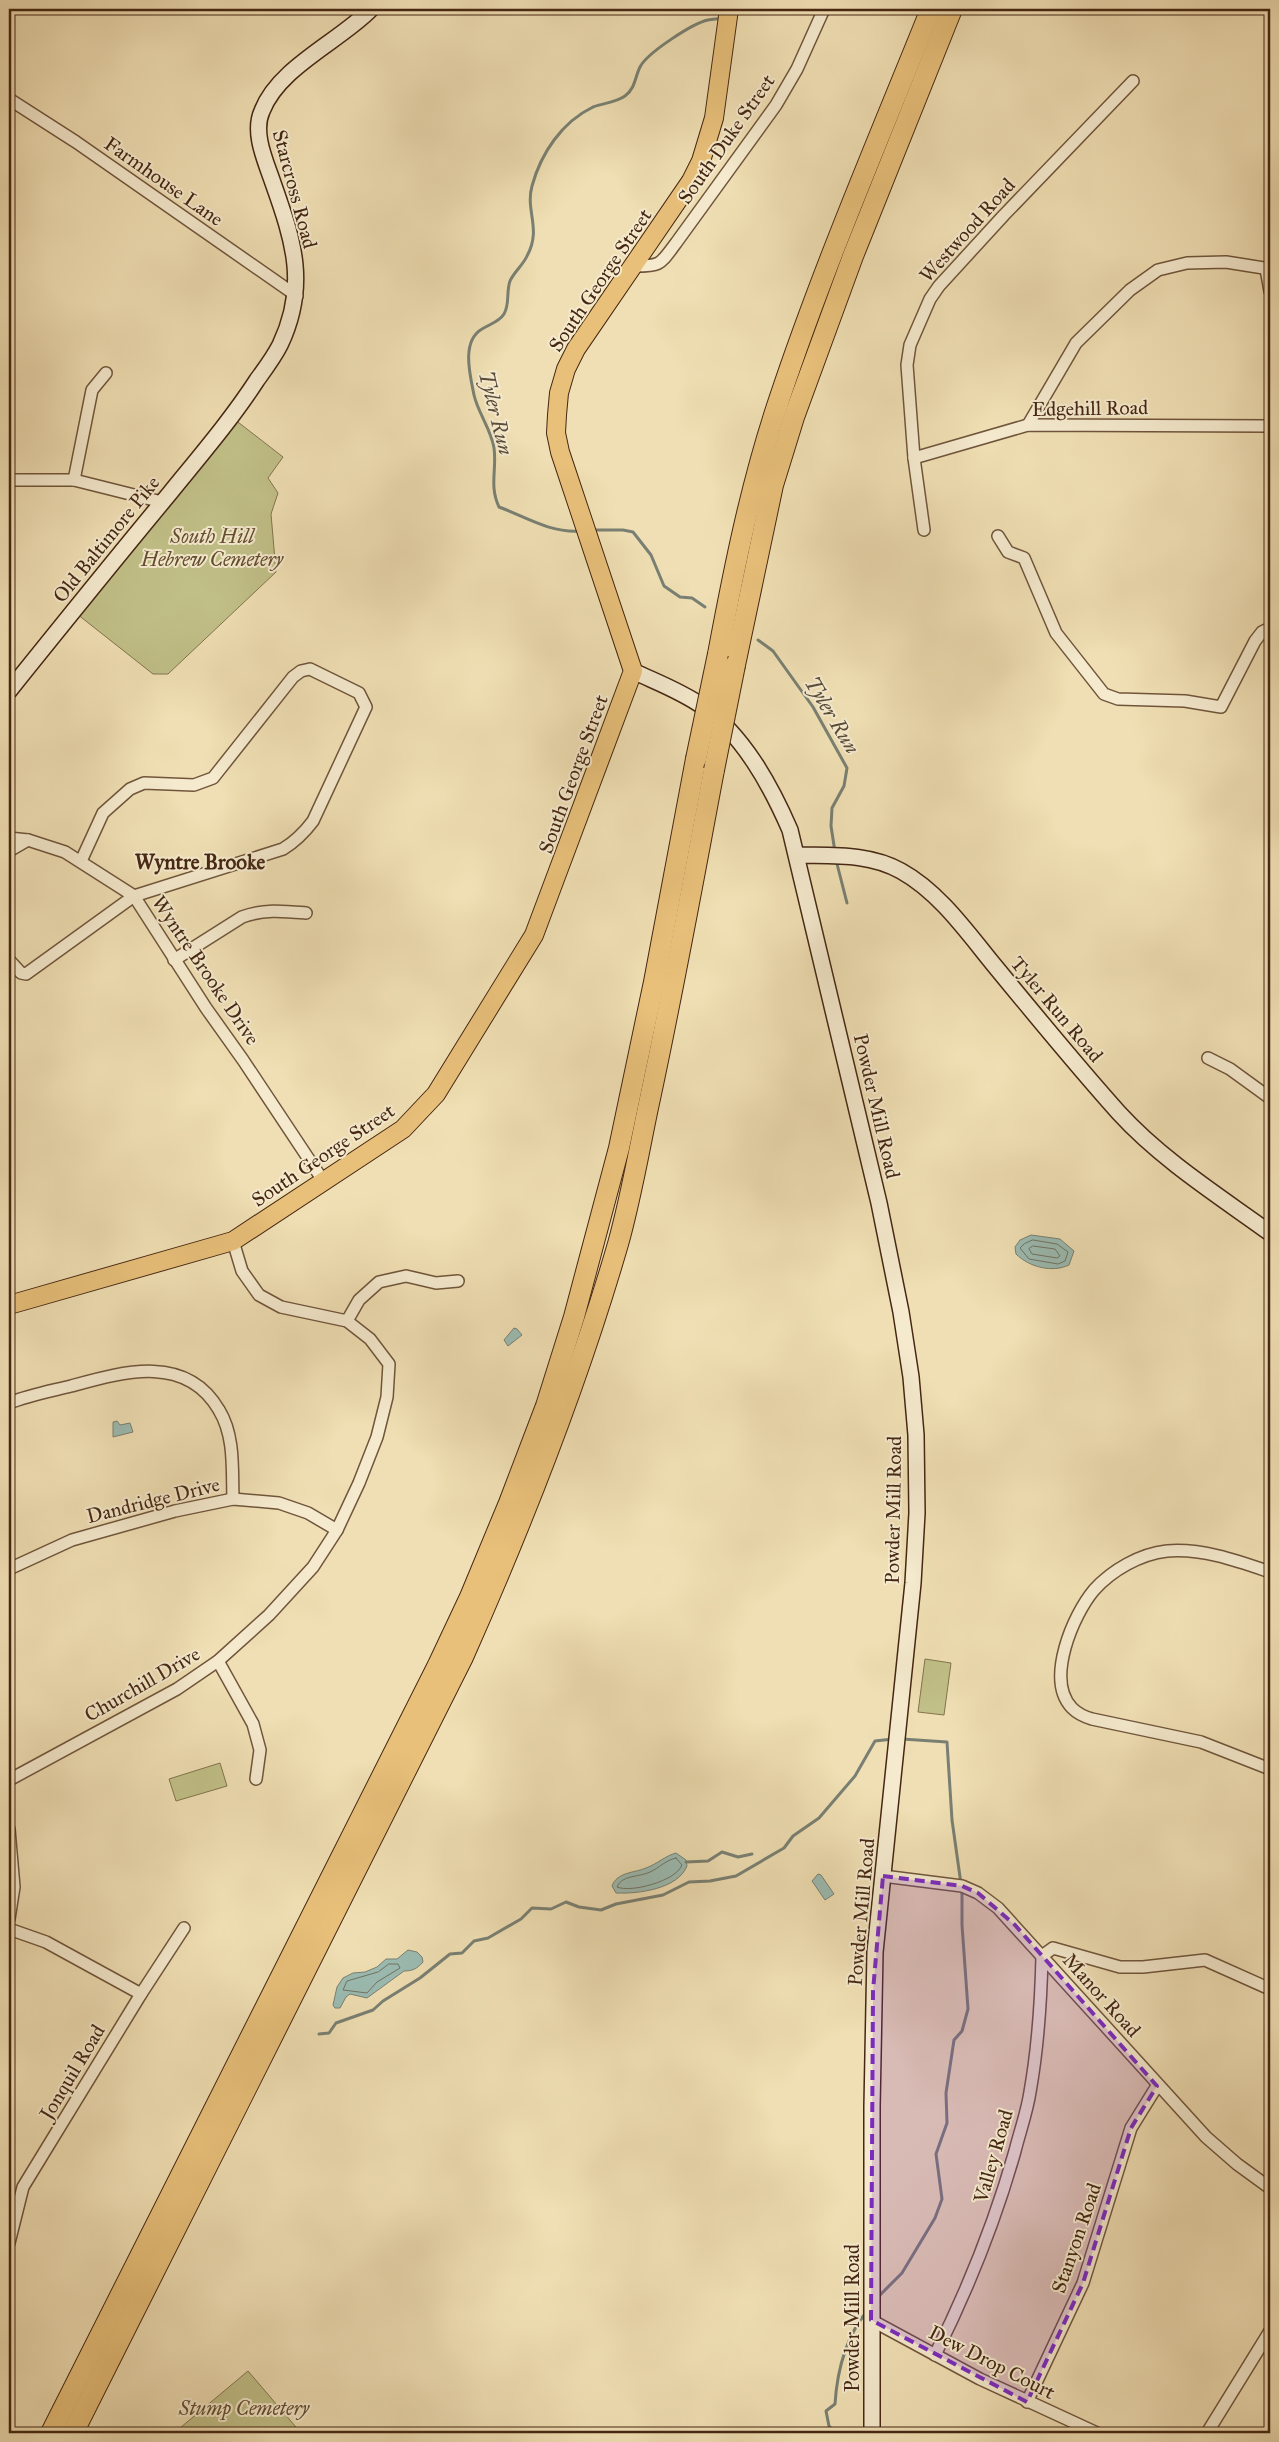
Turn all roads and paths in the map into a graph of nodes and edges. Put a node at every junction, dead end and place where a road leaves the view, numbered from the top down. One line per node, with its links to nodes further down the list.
1 (371, 9): 11 (street, Starcross Road)
2 (824, 9): 8 (street, South Duke Street)
3 (931, 9): 67 (highway, bridge)
4 (952, 9): 68 (highway, bridge)
5 (728, 17): 8 (main road, South George Street)
6 (1133, 81): 16 (street, Westwood Road)
7 (9, 99): 11 (street, Farmhouse Lane)
8 (635, 266): 23 (main road, South George Street)
9 (1268, 269): 10 (street); 14 (street)
10 (1270, 291)
11 (297, 296): 13 (street, Starcross Road)
12 (106, 373): 18 (street)
13 (235, 413): 19 (street, Old Baltimore Pike)
14 (1028, 426): 15 (street, Edgehill Road); 16 (street, Edgehill Road)
15 (1270, 426)
16 (914, 458): 20 (street, Westwood Road)
17 (9, 480): 18 (street)
18 (74, 480): 19 (street)
19 (162, 502): 24 (street, Old Baltimore Pike)
20 (924, 530)
21 (998, 536): 22 (street)
22 (1270, 628)
23 (633, 672): 28 (street, Powder Mill Road); 36 (main road, South George Street)
24 (9, 691)
25 (9, 838): 26 (street, Wyntre Brooke Drive)
26 (28, 840): 27 (street); 29 (street, Wyntre Brooke Drive)
27 (9, 852)
28 (797, 855): 37 (street, Tyler Run Road); 53 (street, Powder Mill Road)
29 (81, 861): 30 (street, Wyntre Brooke Drive); 30 (street)
30 (134, 896): 32 (street); 33 (street, Wyntre Brooke Drive)
31 (306, 912): 33 (street)
32 (9, 960)
33 (174, 960): 36 (street, Wyntre Brooke Drive)
34 (1208, 1058): 35 (street)
35 (1270, 1098)
36 (324, 1182): 38 (main road, South George Street)
37 (1270, 1233)
38 (233, 1240): 40 (main road, South George Street); 41 (street, Churchill Drive)
39 (458, 1281): 41 (street)
40 (9, 1305)
41 (347, 1321): 44 (street, Churchill Drive)
42 (9, 1403): 43 (street)
43 (233, 1499): 44 (street, Dandridge Drive); 45 (street, Dandridge Drive)
44 (337, 1530): 47 (street, Churchill Drive)
45 (9, 1570)
46 (1270, 1572): 48 (street)
47 (218, 1661): 49 (street); 50 (street, Churchill Drive)
48 (1270, 1769)
49 (256, 1779)
50 (9, 1780)
51 (9, 1829): 52 (street)
52 (10, 1852): 54 (street)
53 (883, 1876): 57 (street, Manor Road); 63 (street, Powder Mill Road)
54 (9, 1920)
55 (184, 1928): 59 (street, Jonquil Road)
56 (9, 1929): 59 (street)
57 (1042, 1956): 58 (street); 60 (street, Manor Road); 65 (street, Valley Road)
58 (1270, 1989)
59 (141, 1994): 62 (street, Jonquil Road)
60 (1157, 2086): 61 (street, Manor Road); 66 (street, Stanyon Road)
61 (1270, 2188)
62 (9, 2243)
63 (871, 2317): 65 (street, Dew Drop Court); 69 (street, Powder Mill Road)
64 (1270, 2331): 71 (street)
65 (935, 2355): 66 (street, Dew Drop Court)
66 (1027, 2402): 70 (street, Dew Drop Court)
67 (52, 2433)
68 (73, 2433)
69 (872, 2433)
70 (1097, 2433)
71 (1207, 2433)

